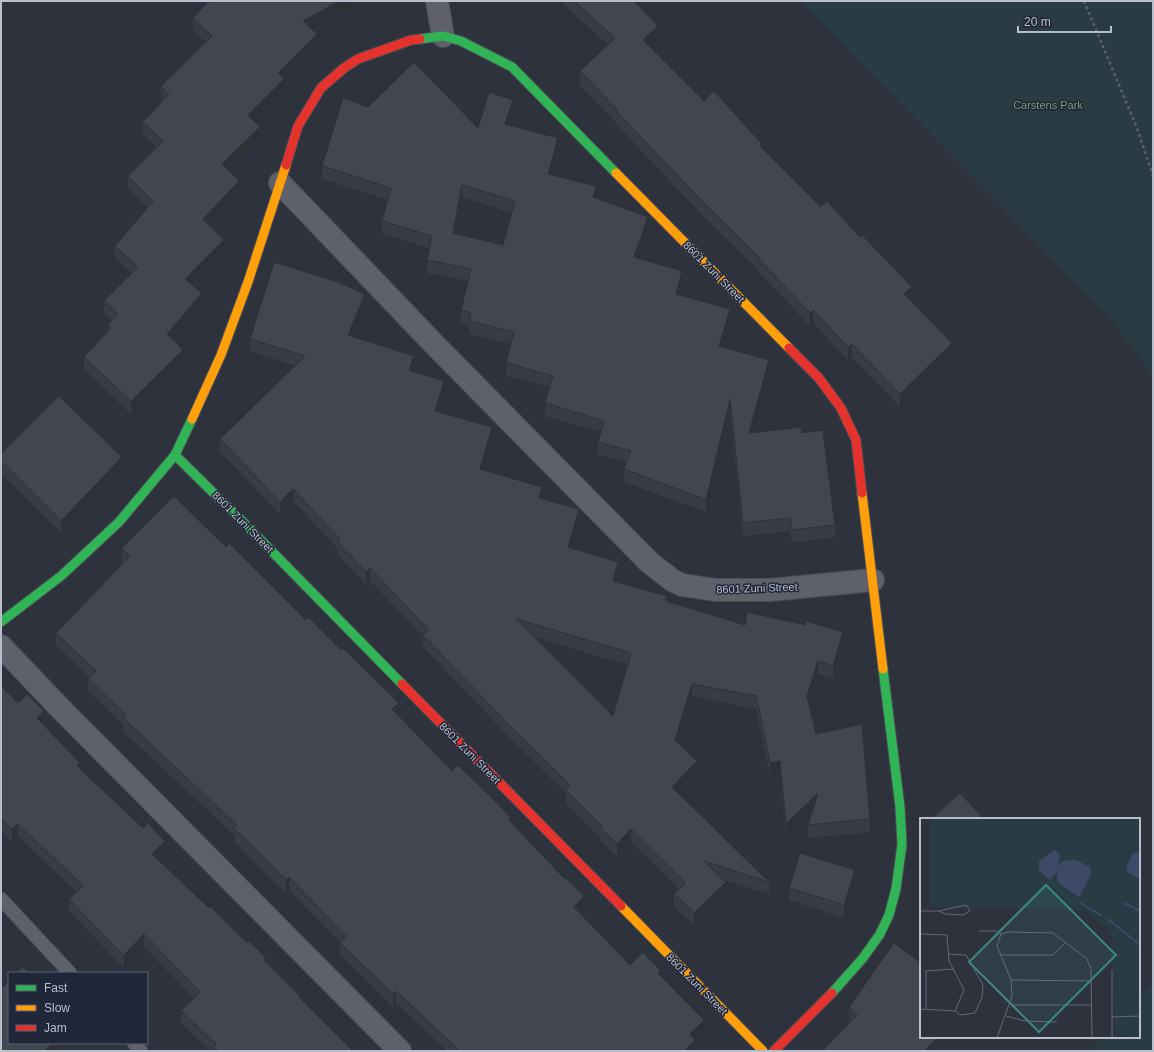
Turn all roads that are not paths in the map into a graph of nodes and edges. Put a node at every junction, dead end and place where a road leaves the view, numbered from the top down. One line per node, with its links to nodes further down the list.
1 (437, 1): 2 (street)
2 (444, 36): 3 (street, 8601 Zuni Street); 5 (street, 8601 Zuni Street)
3 (280, 183): 4 (street, 8601 Zuni Street); 5 (street, 8601 Zuni Street)
4 (175, 456): 6 (street, 8601 Zuni Street); 11 (street, 8601 Zuni Street)
5 (873, 580): 12 (street, 8601 Zuni Street)
6 (1, 622)
7 (1, 646): 10 (street)
8 (1, 899): 9 (lane)
9 (69, 972)
10 (400, 1051)
11 (764, 1051)
12 (774, 1051)

